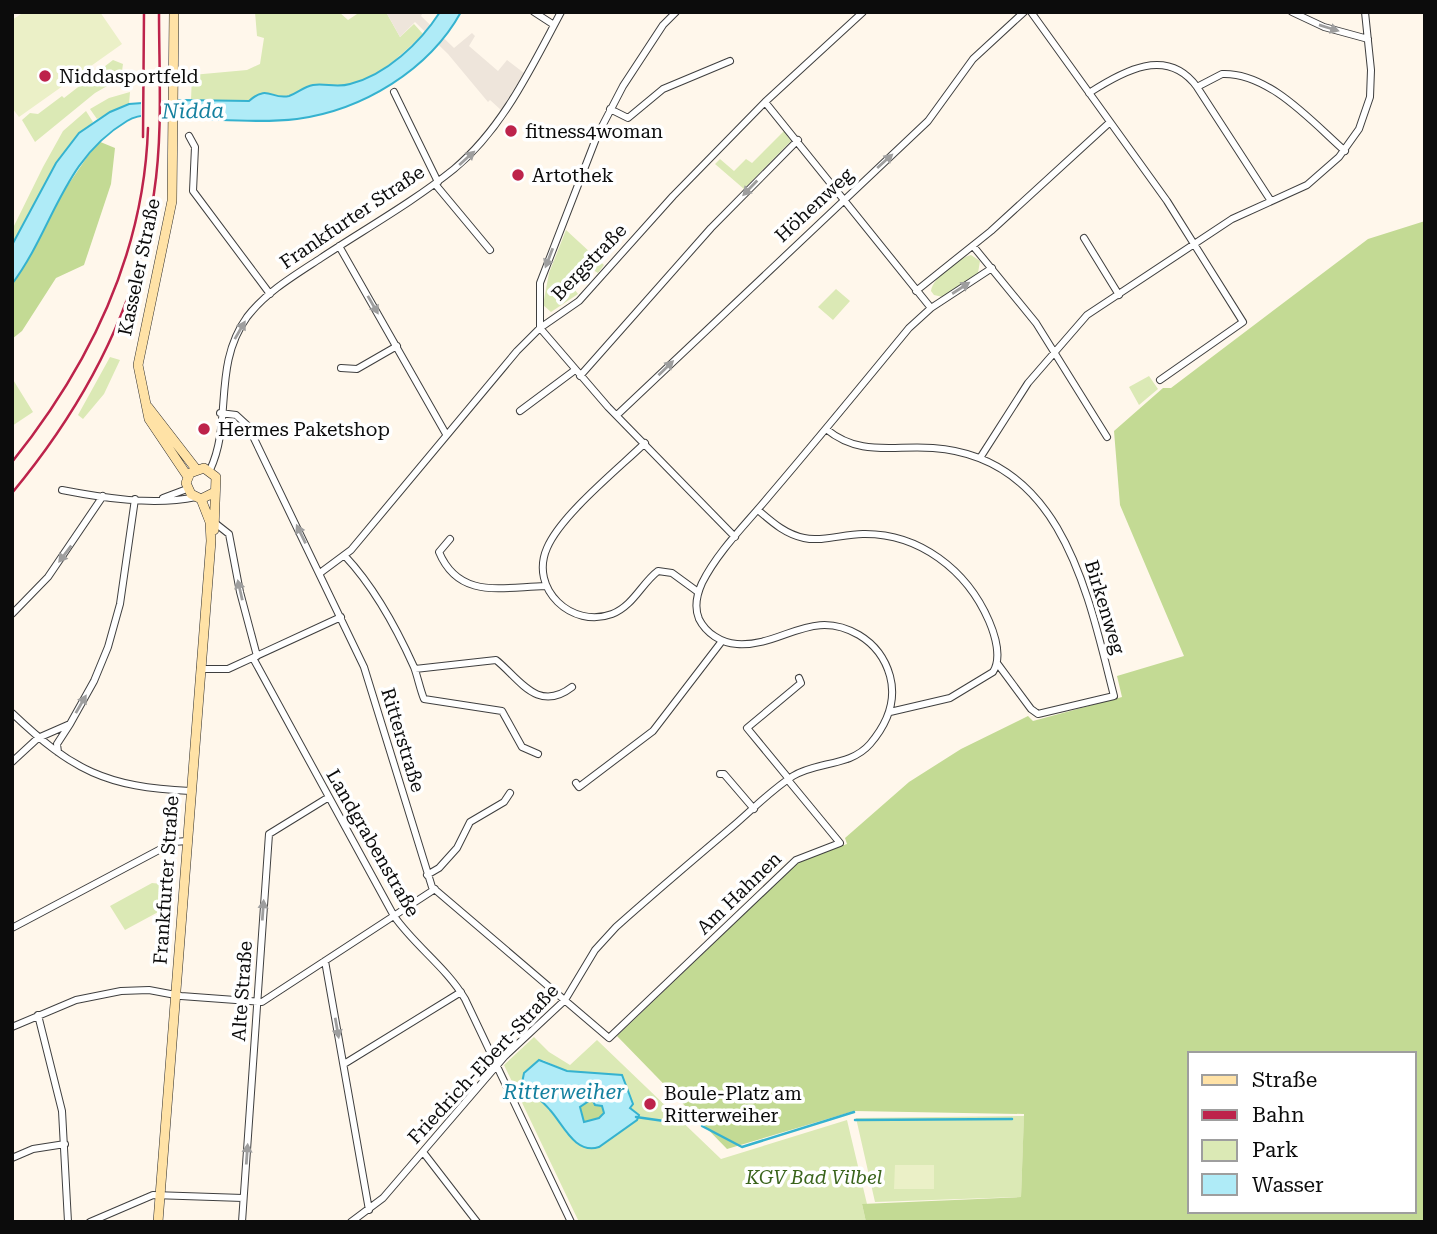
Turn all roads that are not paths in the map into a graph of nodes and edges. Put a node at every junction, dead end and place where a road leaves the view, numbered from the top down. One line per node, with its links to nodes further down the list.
1 (174, 12): 41 (main road, Kasseler Straße)
2 (534, 12): 10 (street)
3 (561, 12): 10 (street, Frankfurter Straße)
4 (676, 12): 17 (street)
5 (863, 12): 16 (street, Bergstraße)
6 (1024, 12): 23 (street, Höhenweg, one-way to 6)
7 (1031, 12): 15 (street)
8 (1292, 12): 11 (street, one-way to 11)
9 (1365, 12): 11 (street)
10 (554, 25): 22 (street, Frankfurter Straße, one-way to 10)
11 (1368, 38): 21 (street)
12 (730, 61): 17 (street)
13 (1197, 87): 15 (street); 21 (street); 24 (street)
14 (394, 92): 22 (street)
15 (1089, 93): 18 (street)
16 (765, 102): 20 (street); 35 (street, Bergstraße)
17 (610, 109): 35 (street, one-way to 35)
18 (1109, 123): 26 (street); 28 (street)
19 (189, 136): 32 (street)
20 (798, 140): 23 (street); 39 (street, one-way to 39)
21 (1345, 151): 24 (street)
22 (436, 183): 27 (street, Frankfurter Straße); 29 (street)
23 (843, 198): 31 (street); 44 (street, Höhenweg, one-way to 23)
24 (1271, 201): 26 (street)
25 (1084, 238): 33 (street)
26 (1195, 244): 33 (street); 40 (street)
27 (339, 246): 32 (street, Frankfurter Straße); 36 (street, one-way to 36)
28 (973, 246): 30 (street); 31 (street)
29 (490, 250)
30 (992, 268): 34 (street, one-way to 30); 37 (street)
31 (916, 291): 34 (street)
32 (270, 294): 43 (street, Frankfurter Straße, one-way to 32)
33 (1119, 295): 37 (street)
34 (930, 308): 45 (street)
35 (540, 328): 39 (street); 46 (street, Bergstraße)
36 (397, 346): 38 (street); 46 (street)
37 (1054, 350): 47 (street); 49 (street)
38 (341, 368)
39 (578, 373): 42 (street); 44 (street)
40 (1160, 380)
41 (144, 401): 50 (main road, Kasseler Straße); 52 (main road, Kasseler Straße)
42 (520, 411)
43 (220, 413): 51 (street, Frankfurter Straße); 66 (street, Ritterstraße, one-way to 43)
44 (617, 415): 48 (street)
45 (826, 429): 49 (street, Birkenweg); 60 (street)
46 (446, 434): 65 (street, Bergstraße)
47 (1107, 437)
48 (645, 443): 62 (street); 67 (street)
49 (980, 458): 73 (street, Birkenweg)
50 (196, 469): 51 (main road); 52 (main road)
51 (210, 470): 55 (main road, Frankfurter Straße)
52 (188, 477): 53 (main road)
53 (187, 489): 57 (main road, Frankfurter Straße); 59 (street)
54 (62, 490): 56 (street)
55 (213, 493): 57 (main road); 61 (main road, Frankfurter Straße)
56 (103, 496): 58 (street); 69 (street, one-way to 69)
57 (198, 498): 59 (street); 64 (main road, Frankfurter Straße)
58 (135, 499): 59 (street); 80 (street, one-way to 58)
59 (158, 499)
60 (758, 510): 62 (street); 73 (street)
61 (215, 523): 64 (main road, Frankfurter Straße); 72 (street, Landgrabenstraße, one-way to 61)
62 (735, 537): 68 (street)
63 (450, 539): 67 (street)
64 (211, 541): 74 (main road, Frankfurter Straße)
65 (345, 556): 66 (street, Bergstraße); 75 (street)
66 (320, 573): 70 (street, Ritterstraße)
67 (545, 586): 68 (street)
68 (698, 592): 71 (street)
69 (12, 614)
70 (341, 617): 72 (street); 93 (street, Ritterstraße)
71 (722, 641): 78 (street); 87 (street)
72 (255, 657): 74 (street); 90 (street, Landgrabenstraße)
73 (997, 663): 78 (street)
74 (200, 669): 88 (main road, Frankfurter Straße)
75 (415, 669): 77 (street); 83 (street)
76 (799, 678): 86 (street)
77 (572, 687)
78 (890, 712): 86 (street, Friedrich-Ebert-Straße)
79 (12, 713): 81 (street)
80 (70, 723): 81 (street); 82 (street)
81 (38, 738): 82 (street); 84 (street)
82 (58, 752): 88 (street)
83 (538, 754)
84 (12, 762)
85 (720, 774): 91 (street)
86 (789, 779): 91 (street, Friedrich-Ebert-Straße); 104 (street, Am Hahnen)
87 (576, 783)
88 (190, 791): 92 (main road, Frankfurter Straße)
89 (510, 793): 93 (street)
90 (329, 796): 95 (street, Landgrabenstraße); 101 (street, Alte Straße, one-way to 90)
91 (754, 808): 100 (street, Friedrich-Ebert-Straße)
92 (187, 841): 96 (street); 99 (main road, Frankfurter Straße)
93 (427, 875): 94 (street, Ritterstraße)
94 (435, 889): 95 (street); 100 (street, Ritterstraße)
95 (394, 916): 97 (street); 98 (street, Landgrabenstraße)
96 (12, 928)
97 (325, 961): 101 (street); 105 (street, one-way to 105)
98 (461, 992): 105 (street); 106 (street, Landgrabenstraße)
99 (175, 993): 101 (street); 102 (street); 110 (main road, Frankfurter Straße)
100 (565, 1000): 104 (street, Ritterstraße); 106 (street, Friedrich-Ebert-Straße)
101 (257, 1002): 111 (street, Alte Straße, one-way to 101)
102 (38, 1015): 103 (street); 107 (street)
103 (12, 1027)
104 (609, 1038)
105 (344, 1064): 112 (street)
106 (497, 1066): 108 (street, Friedrich-Ebert-Straße); 119 (street, Landgrabenstraße)
107 (65, 1144): 109 (street); 113 (street)
108 (423, 1152): 112 (street, Friedrich-Ebert-Straße); 118 (street)
109 (12, 1158)
110 (160, 1194): 111 (street); 114 (street); 115 (main road, Frankfurter Straße)
111 (243, 1198): 116 (street, Alte Straße)
112 (369, 1210): 117 (street, Friedrich-Ebert-Straße)
113 (68, 1222)
114 (90, 1222)
115 (158, 1222)
116 (242, 1222)
117 (351, 1222)
118 (477, 1222)
119 (571, 1222)

